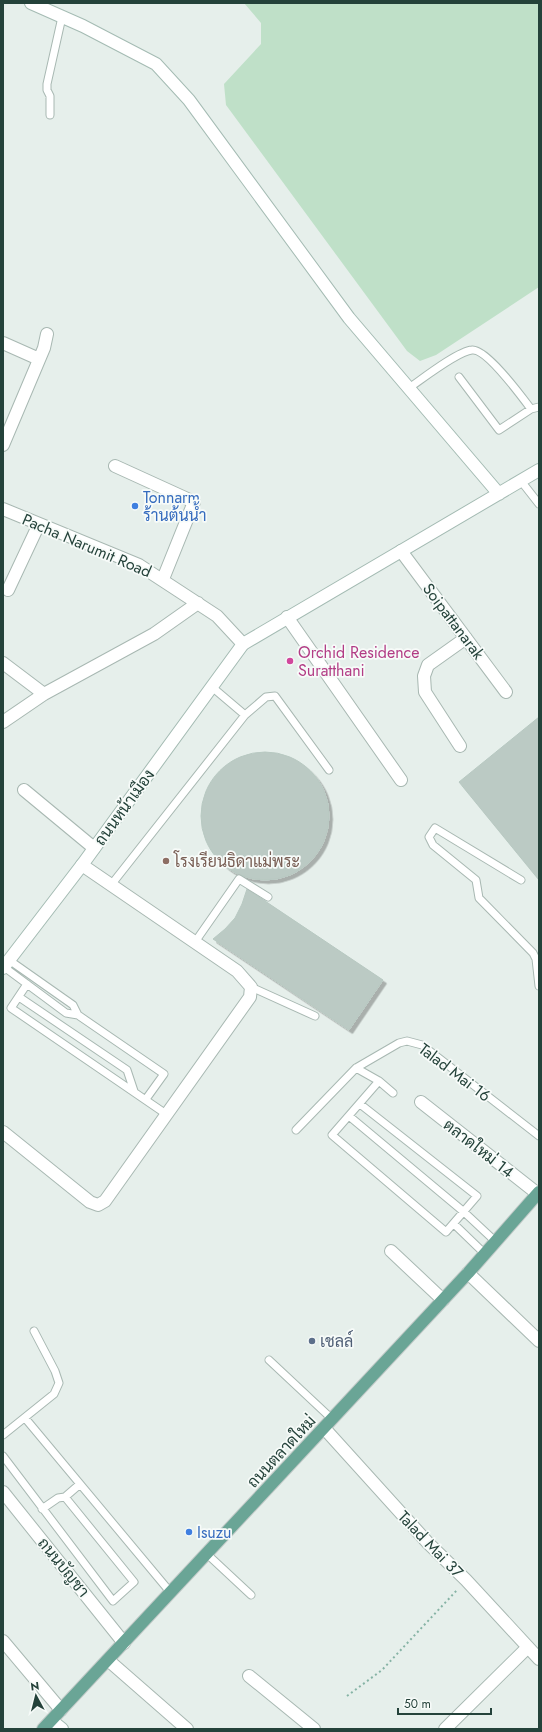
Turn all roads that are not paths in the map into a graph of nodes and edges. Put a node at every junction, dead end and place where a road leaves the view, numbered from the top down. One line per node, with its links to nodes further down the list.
1 (31, 3): 2 (street)
2 (62, 17): 3 (lane); 8 (street)
3 (50, 115)
4 (47, 334): 6 (street)
5 (3, 343): 6 (street)
6 (39, 359): 10 (street)
7 (459, 377): 9 (lane)
8 (409, 388): 9 (lane); 14 (street)
9 (535, 408)
10 (3, 445)
11 (115, 466): 19 (street)
12 (539, 470): 13 (street)
13 (521, 481): 14 (street); 15 (lane)
14 (499, 494): 18 (street)
15 (539, 504)
16 (3, 509): 17 (street, Pacha Narumit Road)
17 (39, 524): 19 (street, Pacha Narumit Road); 20 (street)
18 (401, 551): 22 (street); 23 (street, Soipattanarak)
19 (163, 579): 21 (street, Pacha Narumit Road)
20 (8, 590)
21 (198, 603): 24 (street, Pacha Narumit Road); 28 (street)
22 (287, 618): 24 (street); 33 (street)
23 (466, 638): 27 (street, Soipattanarak); 31 (street)
24 (243, 644): 26 (street, ถนนหน้าเมือง)
25 (3, 663): 28 (street)
26 (212, 687): 29 (lane); 35 (street, ถนนหน้าเมือง)
27 (506, 692)
28 (44, 694): 30 (street)
29 (245, 715): 32 (lane); 38 (lane)
30 (3, 722)
31 (460, 746)
32 (329, 770)
33 (401, 780)
34 (24, 790): 35 (street)
35 (94, 848): 36 (street, ถนนหน้าเมือง)
36 (82, 864): 38 (street); 41 (street, ถนนหน้าเมือง)
37 (521, 880): 43 (lane)
38 (111, 885): 40 (street)
39 (268, 897): 40 (lane)
40 (195, 942): 44 (street)
41 (5, 962): 42 (lane); 46 (lane)
42 (27, 984): 45 (lane); 46 (lane)
43 (539, 986)
44 (251, 987): 47 (lane); 55 (street)
45 (19, 997): 50 (lane); 50 (lane)
46 (78, 1015): 52 (lane)
47 (315, 1016)
48 (356, 1068): 49 (lane); 57 (lane, Talad Mai 16); 59 (lane, Talad Mai 16)
49 (379, 1081): 51 (lane); 54 (lane)
50 (134, 1091): 52 (lane)
51 (393, 1093)
52 (146, 1099): 55 (lane)
53 (421, 1102): 60 (street, ตลาดใหม่ 14)
54 (360, 1104): 56 (lane); 61 (lane)
55 (166, 1114): 58 (street)
56 (349, 1116): 61 (lane); 62 (lane)
57 (296, 1130)
58 (3, 1132)
59 (539, 1136)
60 (538, 1197): 63 (main road, ถนนตลาดใหม่)
61 (464, 1212): 62 (lane); 63 (lane)
62 (454, 1224): 65 (lane)
63 (496, 1242): 65 (main road, ถนนตลาดใหม่)
64 (391, 1251): 67 (street)
65 (485, 1254): 66 (main road, ถนนตลาดใหม่)
66 (468, 1273): 67 (main road, ถนนตลาดใหม่); 69 (street)
67 (443, 1300): 72 (main road, ถนนตลาดใหม่)
68 (34, 1331): 71 (lane)
69 (539, 1341)
70 (269, 1360): 72 (lane)
71 (25, 1418): 74 (lane); 76 (lane)
72 (332, 1419): 73 (main road, ถนนตลาดใหม่)
73 (324, 1428): 80 (main road, ถนนตลาดใหม่); 85 (street, Talad Mai 37)
74 (3, 1435)
75 (3, 1456): 79 (lane)
76 (80, 1484): 78 (lane); 81 (lane)
77 (3, 1492): 84 (street, ถนนบัญชา)
78 (65, 1497): 79 (lane); 79 (lane)
79 (42, 1509)
80 (207, 1554): 81 (main road, ถนนตลาดใหม่); 82 (lane)
81 (171, 1592): 84 (main road, ถนนตลาดใหม่)
82 (251, 1595)
83 (3, 1641): 89 (street)
84 (124, 1643): 87 (main road, ถนนตลาดใหม่)
85 (528, 1647): 86 (street, Talad Mai 37); 94 (street)
86 (539, 1659)
87 (108, 1660): 89 (main road, ถนนตลาดใหม่); 92 (street)
88 (249, 1676): 93 (street)
89 (62, 1710): 90 (main road, ถนนตลาดใหม่)
90 (48, 1725): 91 (street)
91 (62, 1729)
92 (187, 1729)
93 (314, 1729)
94 (445, 1729)

